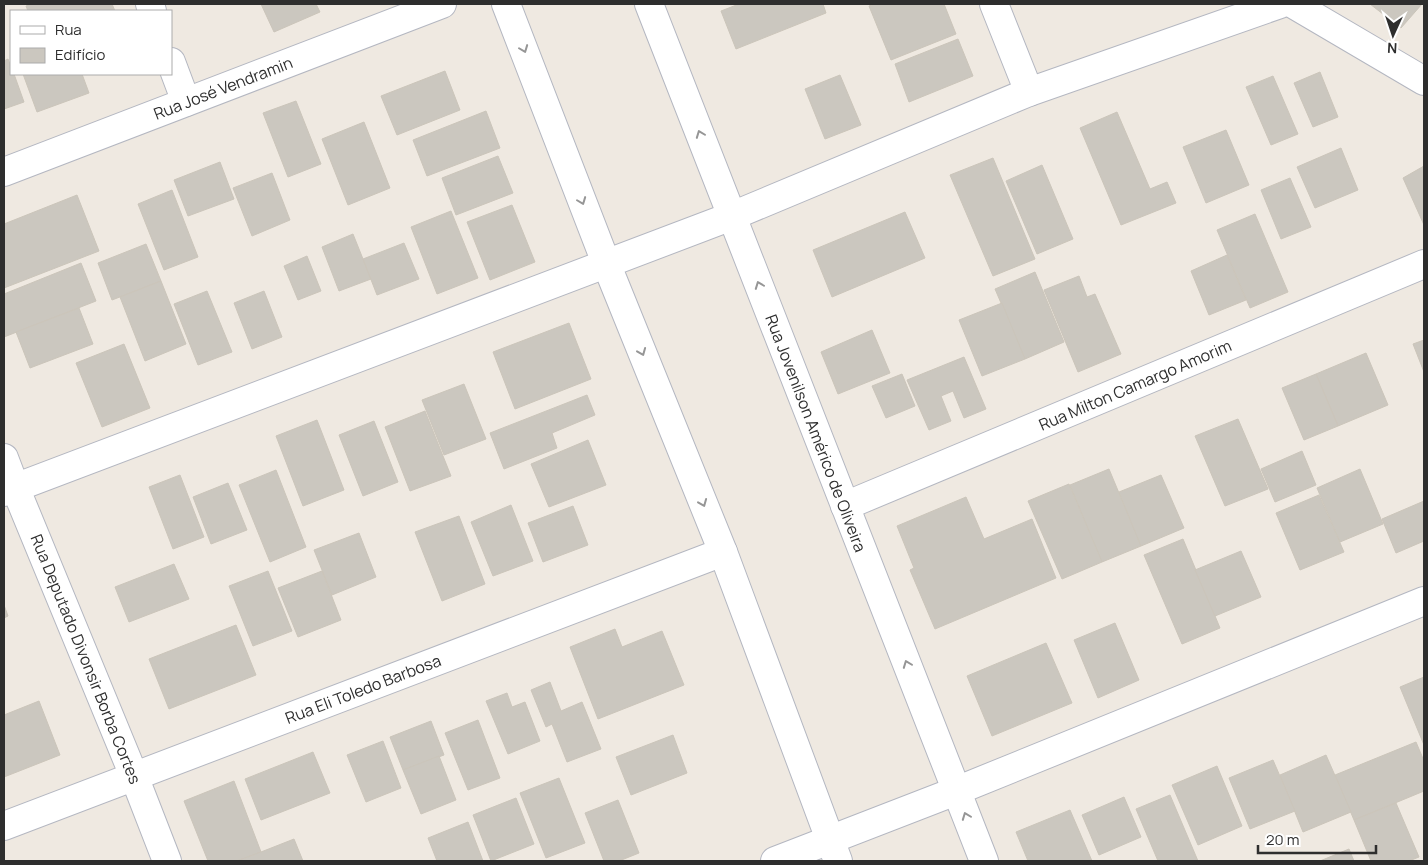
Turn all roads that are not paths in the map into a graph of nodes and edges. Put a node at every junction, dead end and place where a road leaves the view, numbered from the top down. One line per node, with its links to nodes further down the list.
1 (442, 4): 10 (street, Rua José Vendramin)
2 (506, 4): 13 (street, one-way to 13)
3 (649, 4): 12 (street, Rua Jovenilson Américo de Oliveira, one-way to 3)
4 (994, 4): 9 (street)
5 (1280, 4): 9 (street)
6 (1293, 4): 8 (street)
7 (172, 65): 10 (street)
8 (1424, 81)
9 (1028, 92): 12 (street)
10 (186, 102): 11 (street, Rua José Vendramin)
11 (4, 172)
12 (732, 216): 13 (street); 17 (street, Rua Jovenilson Américo de Oliveira, one-way to 12)
13 (606, 263): 16 (street); 18 (street, one-way to 18)
14 (1424, 264): 17 (street, Rua Milton Camargo Amorim)
15 (4, 458): 16 (street, Rua Deputado Divonsir Borba Cortes)
16 (9, 489): 20 (street, Rua Deputado Divonsir Borba Cortes)
17 (845, 506): 21 (street, Rua Jovenilson Américo de Oliveira, one-way to 17)
18 (723, 552): 20 (street, Rua Eli Toledo Barbosa); 23 (street)
19 (1424, 601): 21 (street)
20 (134, 776): 22 (street, Rua Eli Toledo Barbosa); 24 (street, Rua Deputado Divonsir Borba Cortes)
21 (956, 791): 23 (street); 26 (street, Rua Jovenilson Américo de Oliveira, one-way to 21)
22 (4, 826)
23 (834, 851): 25 (street)
24 (167, 861)
25 (775, 861)
26 (984, 861)

